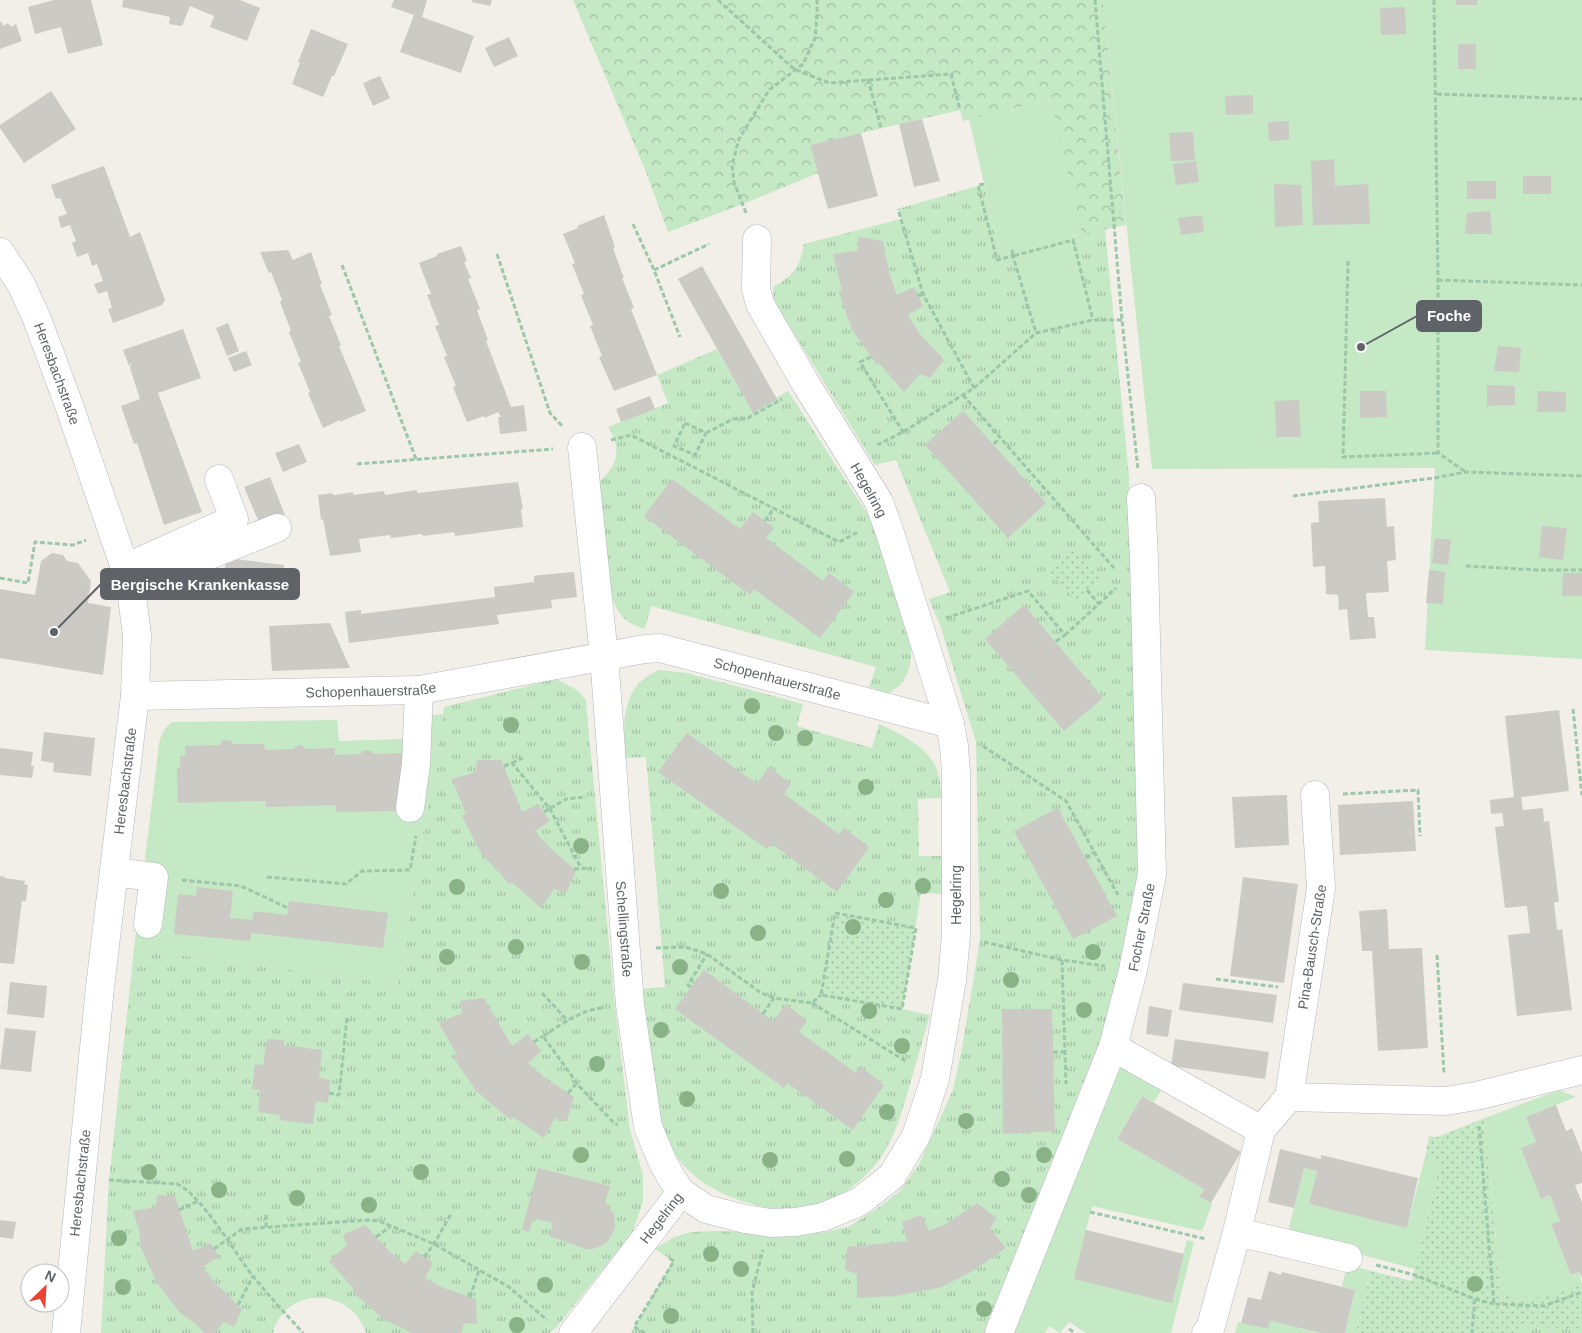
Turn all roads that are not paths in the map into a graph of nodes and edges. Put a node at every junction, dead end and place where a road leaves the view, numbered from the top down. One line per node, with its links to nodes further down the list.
1 (757, 239): 11 (street, Hegelring)
2 (0, 252): 7 (street, Heresbachstraße)
3 (582, 447): 8 (street)
4 (220, 479): 7 (street)
5 (1141, 498): 16 (street, Focher Straße)
6 (277, 528): 7 (street)
7 (128, 578): 10 (street, Heresbachstraße)
8 (604, 656): 9 (street, Schopenhauerstraße); 11 (street, Schopenhauerstraße); 20 (street, Schellingstraße)
9 (419, 690): 10 (street, Schopenhauerstraße); 13 (street)
10 (135, 696): 14 (street, Heresbachstraße)
11 (950, 724): 20 (street, Hegelring)
12 (1315, 795): 18 (street, Pina-Bausch-Straße)
13 (410, 808)
14 (114, 872): 15 (street); 24 (street, Heresbachstraße)
15 (148, 924)
16 (1113, 1047): 19 (street); 25 (street, Focher Straße)
17 (1582, 1070): 18 (street)
18 (1289, 1097): 19 (street)
19 (1262, 1130): 21 (street)
20 (681, 1192): 23 (street, Hegelring)
21 (1235, 1238): 22 (street); 26 (street)
22 (1348, 1258)
23 (561, 1328)
24 (66, 1333)
25 (999, 1333)
26 (1206, 1333)

